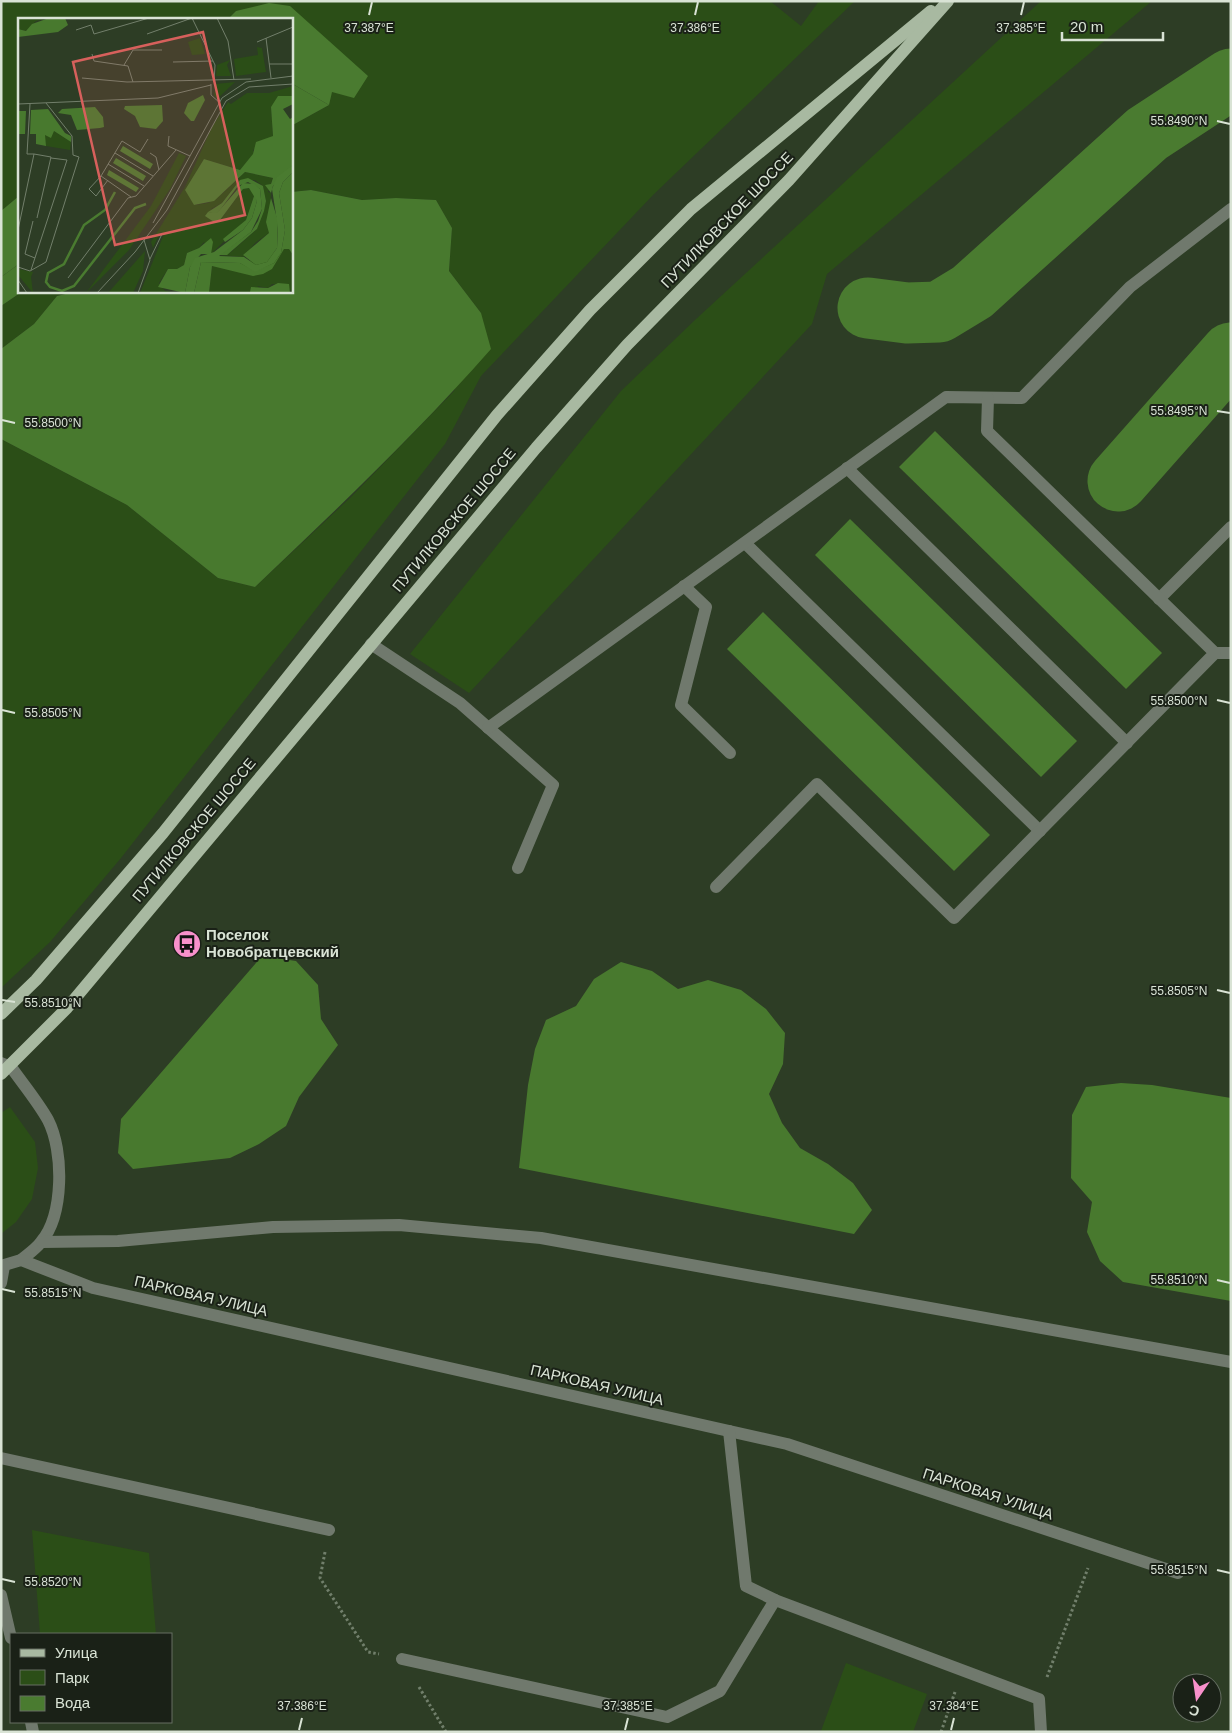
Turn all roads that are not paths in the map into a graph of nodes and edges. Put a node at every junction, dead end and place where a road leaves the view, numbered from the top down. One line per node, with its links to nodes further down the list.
1 (943, 1): 19 (main road, ПУТИЛКОВСКОЕ ШОССЕ)
2 (948, 1): 10 (main road, ПУТИЛКОВСКОЕ ШОССЕ)
3 (1231, 209): 4 (street)
4 (988, 398): 5 (street); 9 (street)
5 (847, 468): 7 (street); 14 (street)
6 (1231, 527): 9 (street)
7 (745, 543): 8 (street); 16 (street)
8 (684, 586): 13 (street); 15 (street)
9 (1159, 600): 11 (street)
10 (371, 644): 13 (street); 20 (main road, ПУТИЛКОВСКОЕ ШОССЕ)
11 (1215, 653): 12 (street); 14 (street)
12 (1231, 653)
13 (488, 728): 17 (street)
14 (1127, 743): 16 (street)
15 (730, 753)
16 (1040, 831): 18 (street)
17 (518, 868)
18 (716, 887)
19 (1, 1014)
20 (4, 1068): 21 (street)
21 (42, 1242): 22 (street); 25 (street)
22 (21, 1260): 23 (street); 26 (street, ПАРКОВАЯ УЛИЦА)
23 (3, 1266): 24 (street)
24 (1, 1282)
25 (1231, 1362)
26 (729, 1431): 29 (street, ПАРКОВАЯ УЛИЦА); 31 (street)
27 (1, 1458): 28 (street)
28 (329, 1530)
29 (1178, 1572)
30 (1, 1595): 32 (street)
31 (775, 1600): 33 (street); 34 (street)
32 (10, 1634)
33 (402, 1659)
34 (1041, 1732)

